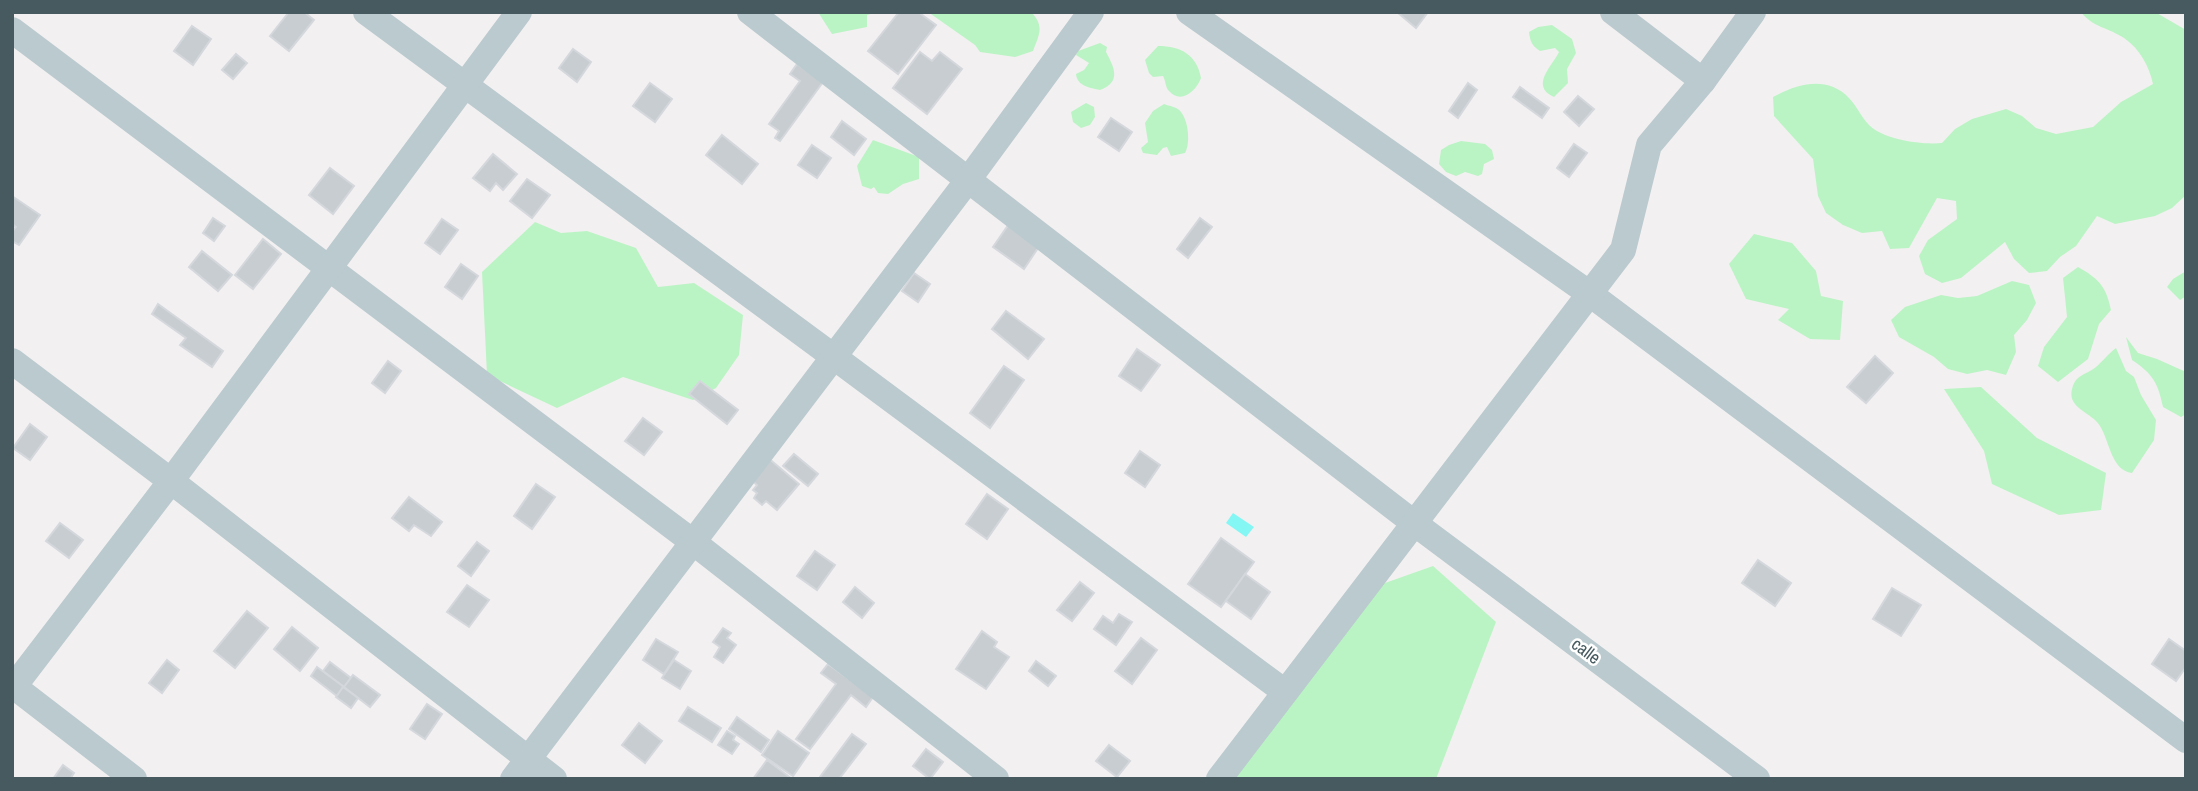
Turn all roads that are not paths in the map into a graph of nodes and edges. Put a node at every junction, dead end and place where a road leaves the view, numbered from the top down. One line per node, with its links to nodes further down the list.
1 (366, 12): 10 (street)
2 (519, 12): 10 (street)
3 (750, 12): 11 (street, calle)
4 (1091, 12): 11 (street)
5 (1189, 12): 13 (street)
6 (1612, 12): 9 (street)
7 (1753, 12): 9 (street)
8 (12, 30): 12 (street)
9 (1703, 81): 13 (street)
10 (465, 85): 12 (street); 14 (street)
11 (968, 180): 14 (street); 17 (street, calle)
12 (329, 268): 16 (street); 18 (street)
13 (1590, 294): 17 (street); 21 (street)
14 (834, 356): 18 (street); 20 (street)
15 (12, 361): 16 (street)
16 (171, 481): 19 (street); 22 (street)
17 (1414, 523): 20 (street); 27 (street, calle)
18 (693, 542): 22 (street); 25 (street)
19 (13, 687): 23 (street)
20 (1285, 692): 26 (street)
21 (2186, 740)
22 (520, 769): 24 (street)
23 (134, 779)
24 (554, 779)
25 (996, 779)
26 (1219, 779)
27 (1757, 779)

